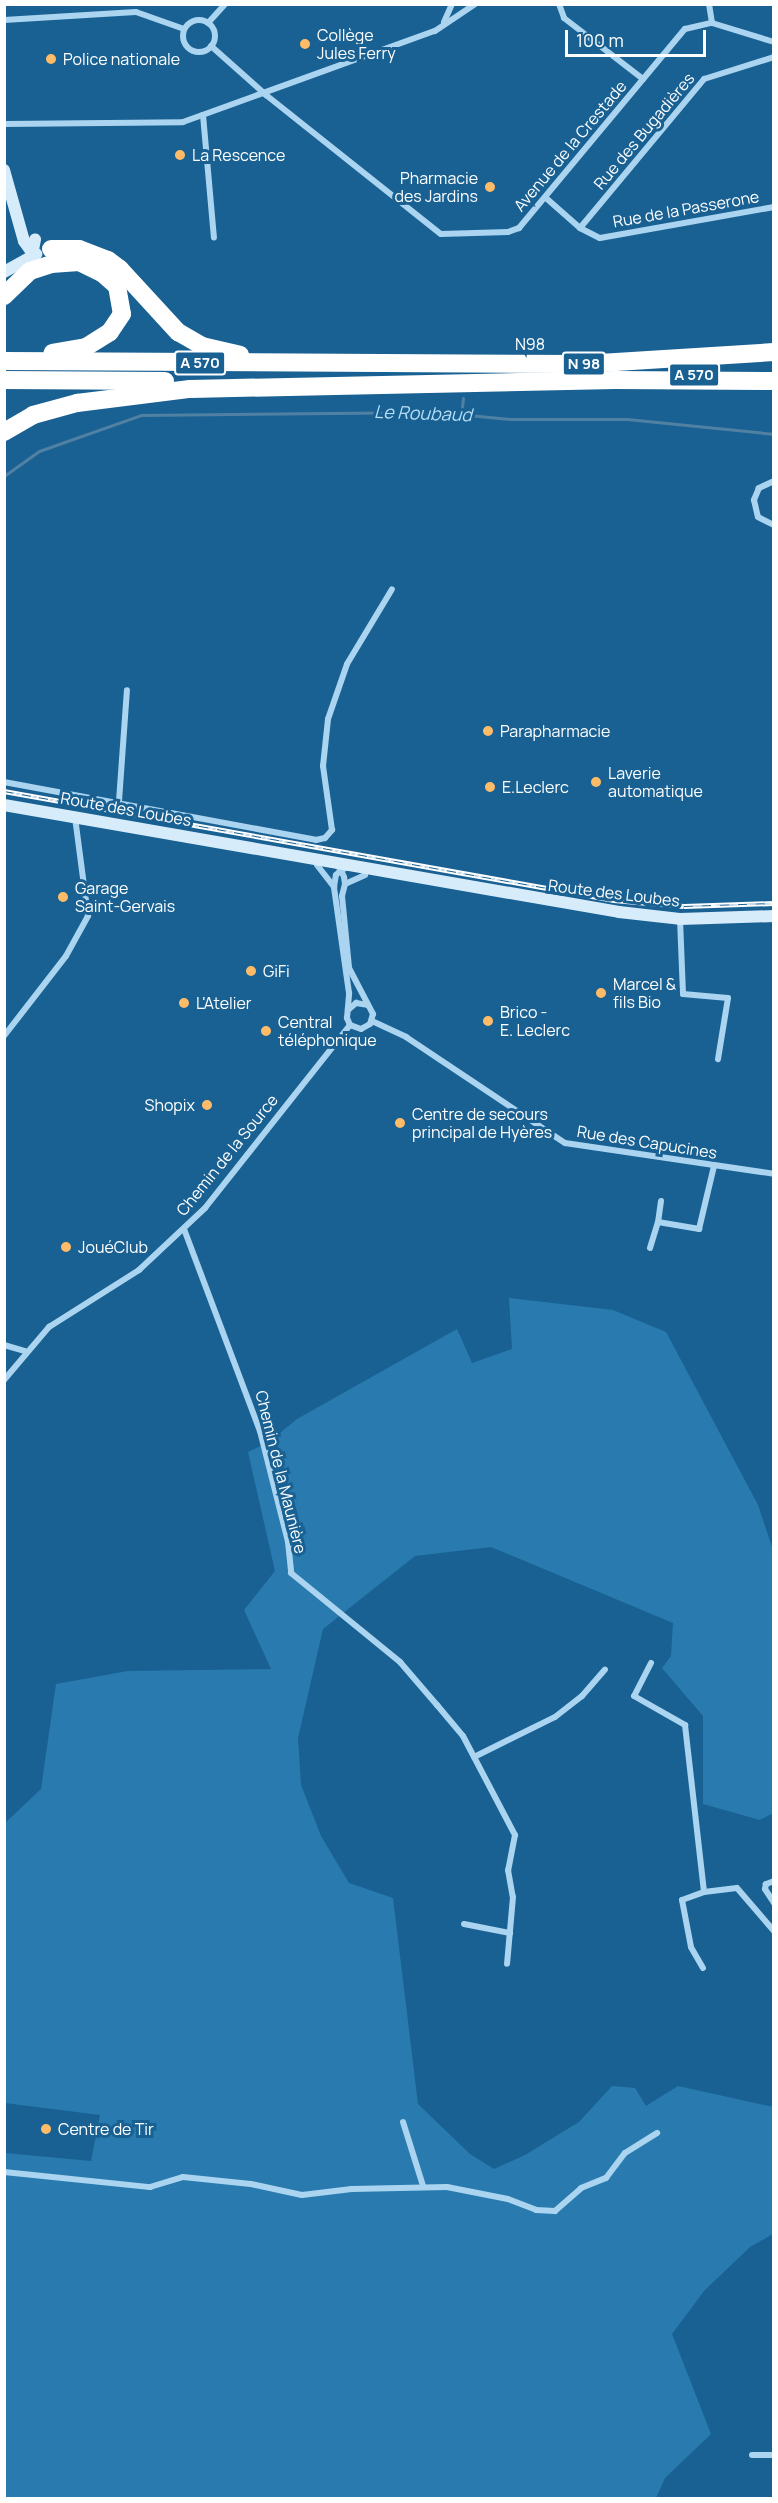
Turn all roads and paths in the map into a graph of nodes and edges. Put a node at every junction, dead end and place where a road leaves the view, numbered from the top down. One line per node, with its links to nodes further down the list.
1 (225, 4): 7 (street)
2 (452, 4): 9 (street)
3 (475, 4): 9 (street)
4 (559, 4): 14 (street)
5 (709, 4): 8 (street)
6 (4, 20): 10 (street)
7 (208, 23): 10 (street); 12 (street)
8 (712, 23): 11 (street); 14 (street, Avenue de la Crestade)
9 (442, 25): 15 (street)
10 (184, 29): 12 (street)
11 (774, 42)
12 (211, 46): 15 (street, Avenue de la Crestade)
13 (774, 57): 21 (street, Rue des Bugadières)
14 (643, 80): 19 (street, Avenue de la Crestade)
15 (266, 95): 16 (street); 19 (street, Avenue de la Crestade)
16 (203, 115): 17 (street); 22 (street)
17 (4, 124)
18 (4, 170): 23 (main road)
19 (546, 198): 21 (street, Rue de la Passerone)
20 (774, 207): 21 (street, Rue de la Passerone)
21 (580, 228)
22 (214, 238)
23 (31, 245): 24 (main road); 25 (highway); 26 (main road); 27 (main road)
24 (51, 249): 32 (highway)
25 (79, 262): 28 (highway); 30 (highway)
26 (7, 269)
27 (4, 286)
28 (4, 296)
29 (774, 352): 32 (highway, N98 / N 98)
30 (4, 355)
31 (4, 362): 32 (highway, A 570)
32 (395, 364)
33 (774, 369): 35 (highway, N 98 / A 570)
34 (4, 380): 37 (highway, N 98)
35 (615, 380): 36 (highway); 37 (highway, N 98)
36 (774, 381)
37 (477, 382): 38 (highway)
38 (4, 432)
39 (774, 481): 40 (street)
40 (774, 525)
41 (392, 589): 44 (street)
42 (127, 690): 44 (street)
43 (4, 782): 44 (street)
44 (119, 801)
45 (4, 805): 46 (main road, Route des Loubes)
46 (19, 807): 47 (main road); 48 (main road, Route des Loubes)
47 (4, 813)
48 (75, 816): 49 (main road, Route des Loubes); 62 (street)
49 (298, 857): 50 (main road, Route des Loubes); 51 (main road, Route des Loubes)
50 (317, 865): 51 (main road, Route des Loubes); 55 (street)
51 (337, 865): 52 (main road, Route des Loubes); 53 (street); 54 (main road, Route des Loubes); 55 (street)
52 (365, 875): 53 (street); 54 (main road, Route des Loubes)
53 (345, 884): 58 (street)
54 (451, 885): 57 (main road, Route des Loubes)
55 (334, 887): 59 (street)
56 (774, 916): 57 (main road, Route des Loubes)
57 (680, 919): 63 (street)
58 (368, 1005): 59 (street); 60 (street)
59 (348, 1010): 61 (street)
60 (372, 1021): 61 (street); 64 (street, Rue des Capucines)
61 (350, 1025): 68 (street, Chemin de la Source)
62 (4, 1036)
63 (718, 1059)
64 (714, 1166): 65 (street, Rue des Capucines); 67 (street)
65 (774, 1174)
66 (661, 1201): 67 (street)
67 (658, 1222): 69 (street)
68 (184, 1229): 71 (street, Chemin de la Source); 75 (street, Chemin de la Maunière)
69 (650, 1248)
70 (4, 1345): 71 (street)
71 (25, 1351): 72 (street, Chemin de la Source)
72 (4, 1380)
73 (651, 1663): 77 (street)
74 (605, 1670): 75 (street)
75 (474, 1757): 81 (street, Chemin de la Maunière)
76 (774, 1881): 78 (street)
77 (704, 1892): 80 (street); 83 (street)
78 (774, 1903)
79 (464, 1924): 81 (street)
80 (774, 1931)
81 (510, 1933): 82 (street, Chemin de la Maunière)
82 (507, 1964)
83 (704, 1968)
84 (403, 2122): 87 (street)
85 (657, 2133): 87 (street)
86 (4, 2172): 87 (street)
87 (423, 2186)
88 (752, 2455): 89 (street)
89 (774, 2455)

